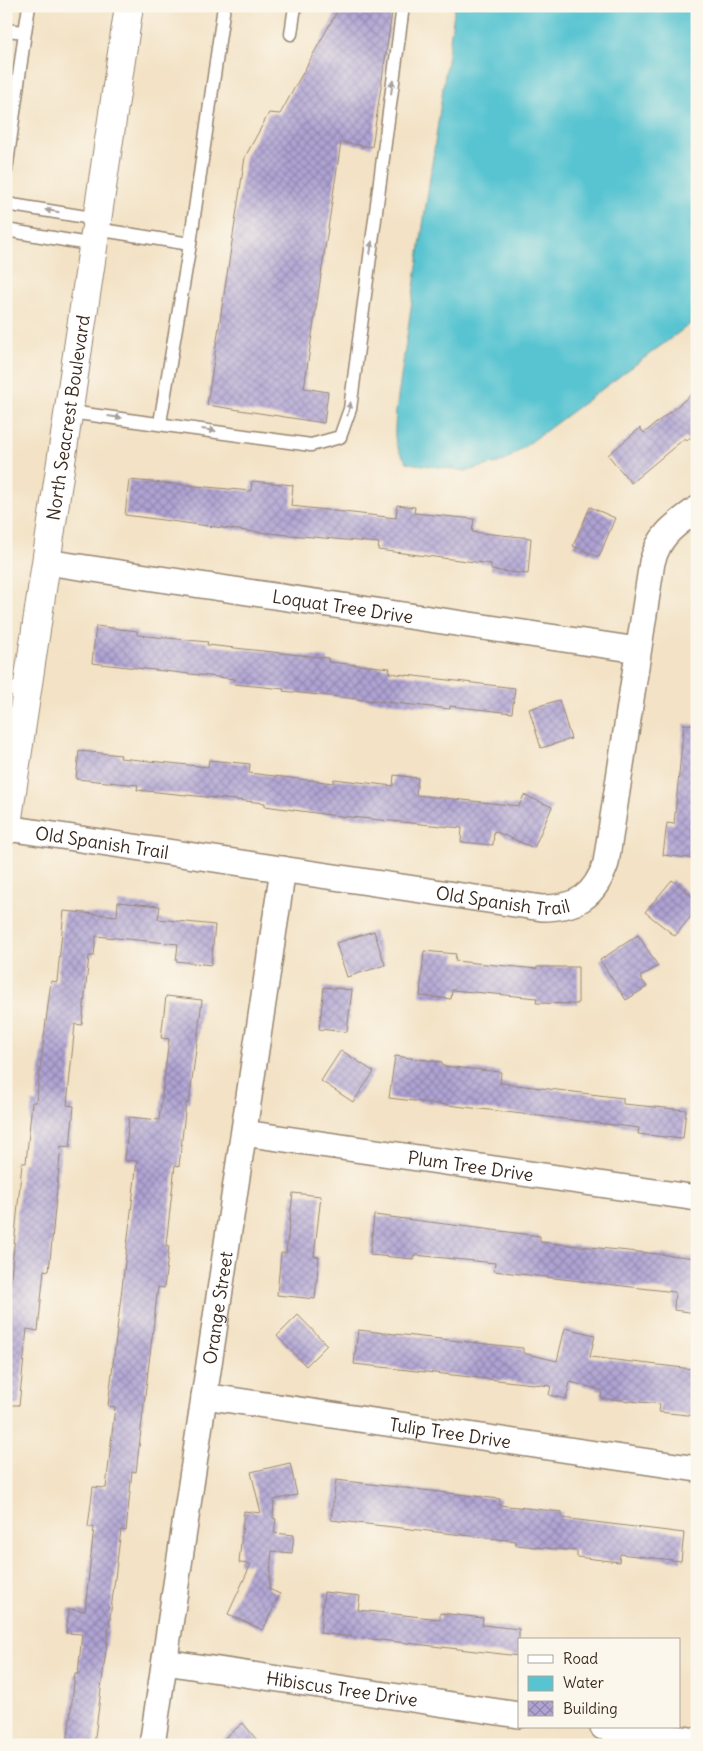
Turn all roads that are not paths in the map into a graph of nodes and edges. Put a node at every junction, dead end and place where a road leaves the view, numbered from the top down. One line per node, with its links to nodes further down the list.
1 (29, 6): 7 (lane)
2 (129, 6): 12 (street, North Seacrest Boulevard)
3 (224, 6): 13 (lane)
4 (295, 6): 8 (lane)
5 (403, 6): 15 (lane, one-way to 5)
6 (6, 30): 7 (lane)
7 (25, 32): 9 (lane)
8 (292, 34)
9 (6, 171)
10 (6, 204): 12 (lane, one-way to 10)
11 (6, 230): 12 (lane)
12 (96, 231): 13 (lane); 14 (street, North Seacrest Boulevard)
13 (190, 244): 15 (lane)
14 (70, 412): 15 (lane, one-way to 15); 17 (street, North Seacrest Boulevard)
15 (160, 423)
16 (697, 509): 18 (street, Old Spanish Trail)
17 (46, 562): 18 (street, Loquat Tree Drive); 19 (street, North Seacrest Boulevard)
18 (638, 650): 21 (street, Old Spanish Trail)
19 (17, 690): 20 (street, North Seacrest Boulevard)
20 (6, 830): 21 (street, Old Spanish Trail)
21 (283, 869): 22 (street, Orange Street)
22 (244, 1133): 23 (street, Plum Tree Drive); 24 (street, Orange Street)
23 (697, 1198)
24 (204, 1396): 25 (street, Tulip Tree Drive); 26 (street, Orange Street)
25 (697, 1469)
26 (164, 1662): 27 (street, Hibiscus Tree Drive); 30 (street, Orange Street)
27 (518, 1715)
28 (610, 1728): 29 (street)
29 (697, 1741)
30 (152, 1745)

